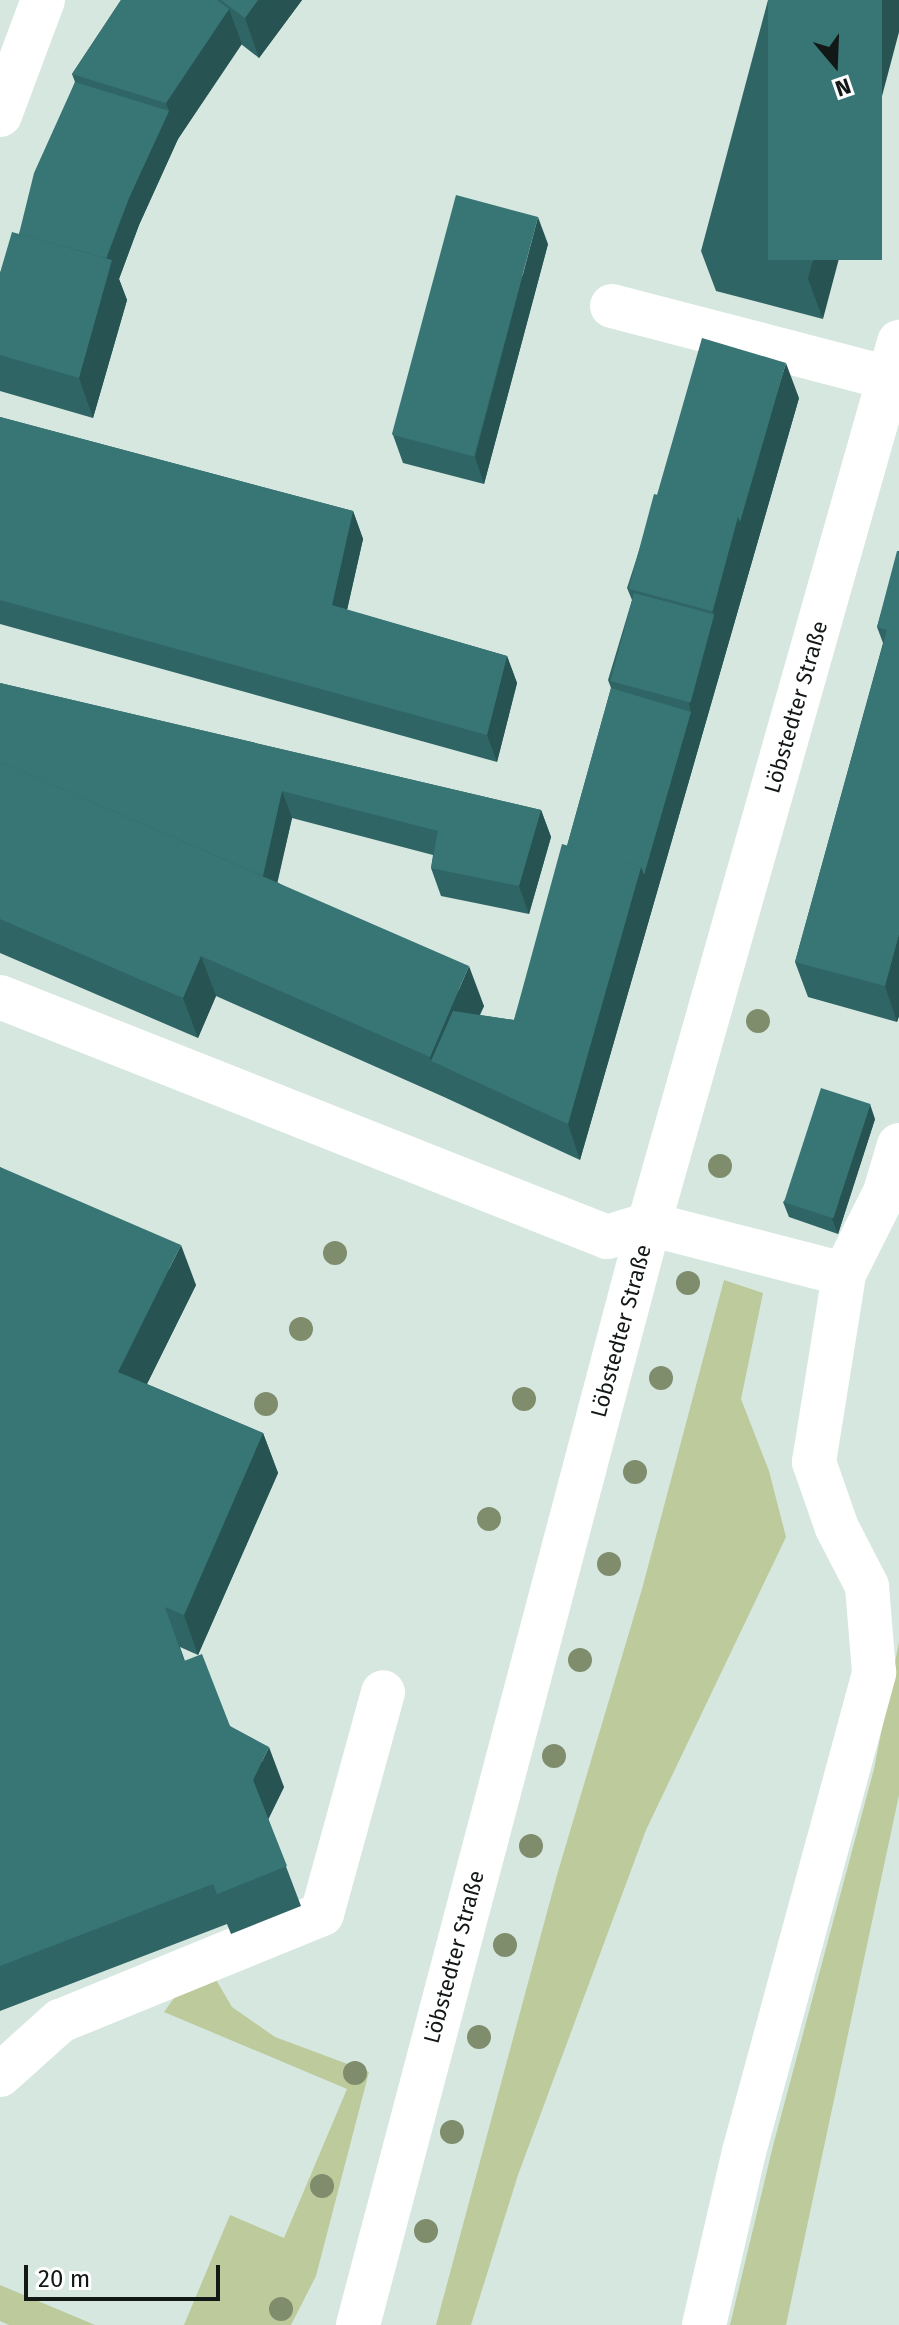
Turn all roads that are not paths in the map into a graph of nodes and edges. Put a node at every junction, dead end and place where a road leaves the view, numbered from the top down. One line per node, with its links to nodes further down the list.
1 (43, 0): 2 (street)
2 (0, 115)
3 (612, 306): 4 (street)
4 (894, 360): 7 (street, Löbstedter Straße)
5 (0, 997): 7 (street)
6 (899, 1145): 8 (street)
7 (649, 1224): 8 (street); 11 (street, Löbstedter Straße)
8 (844, 1274): 12 (street)
9 (383, 1692): 10 (street)
10 (1, 2069)
11 (358, 2325)
12 (704, 2325)

